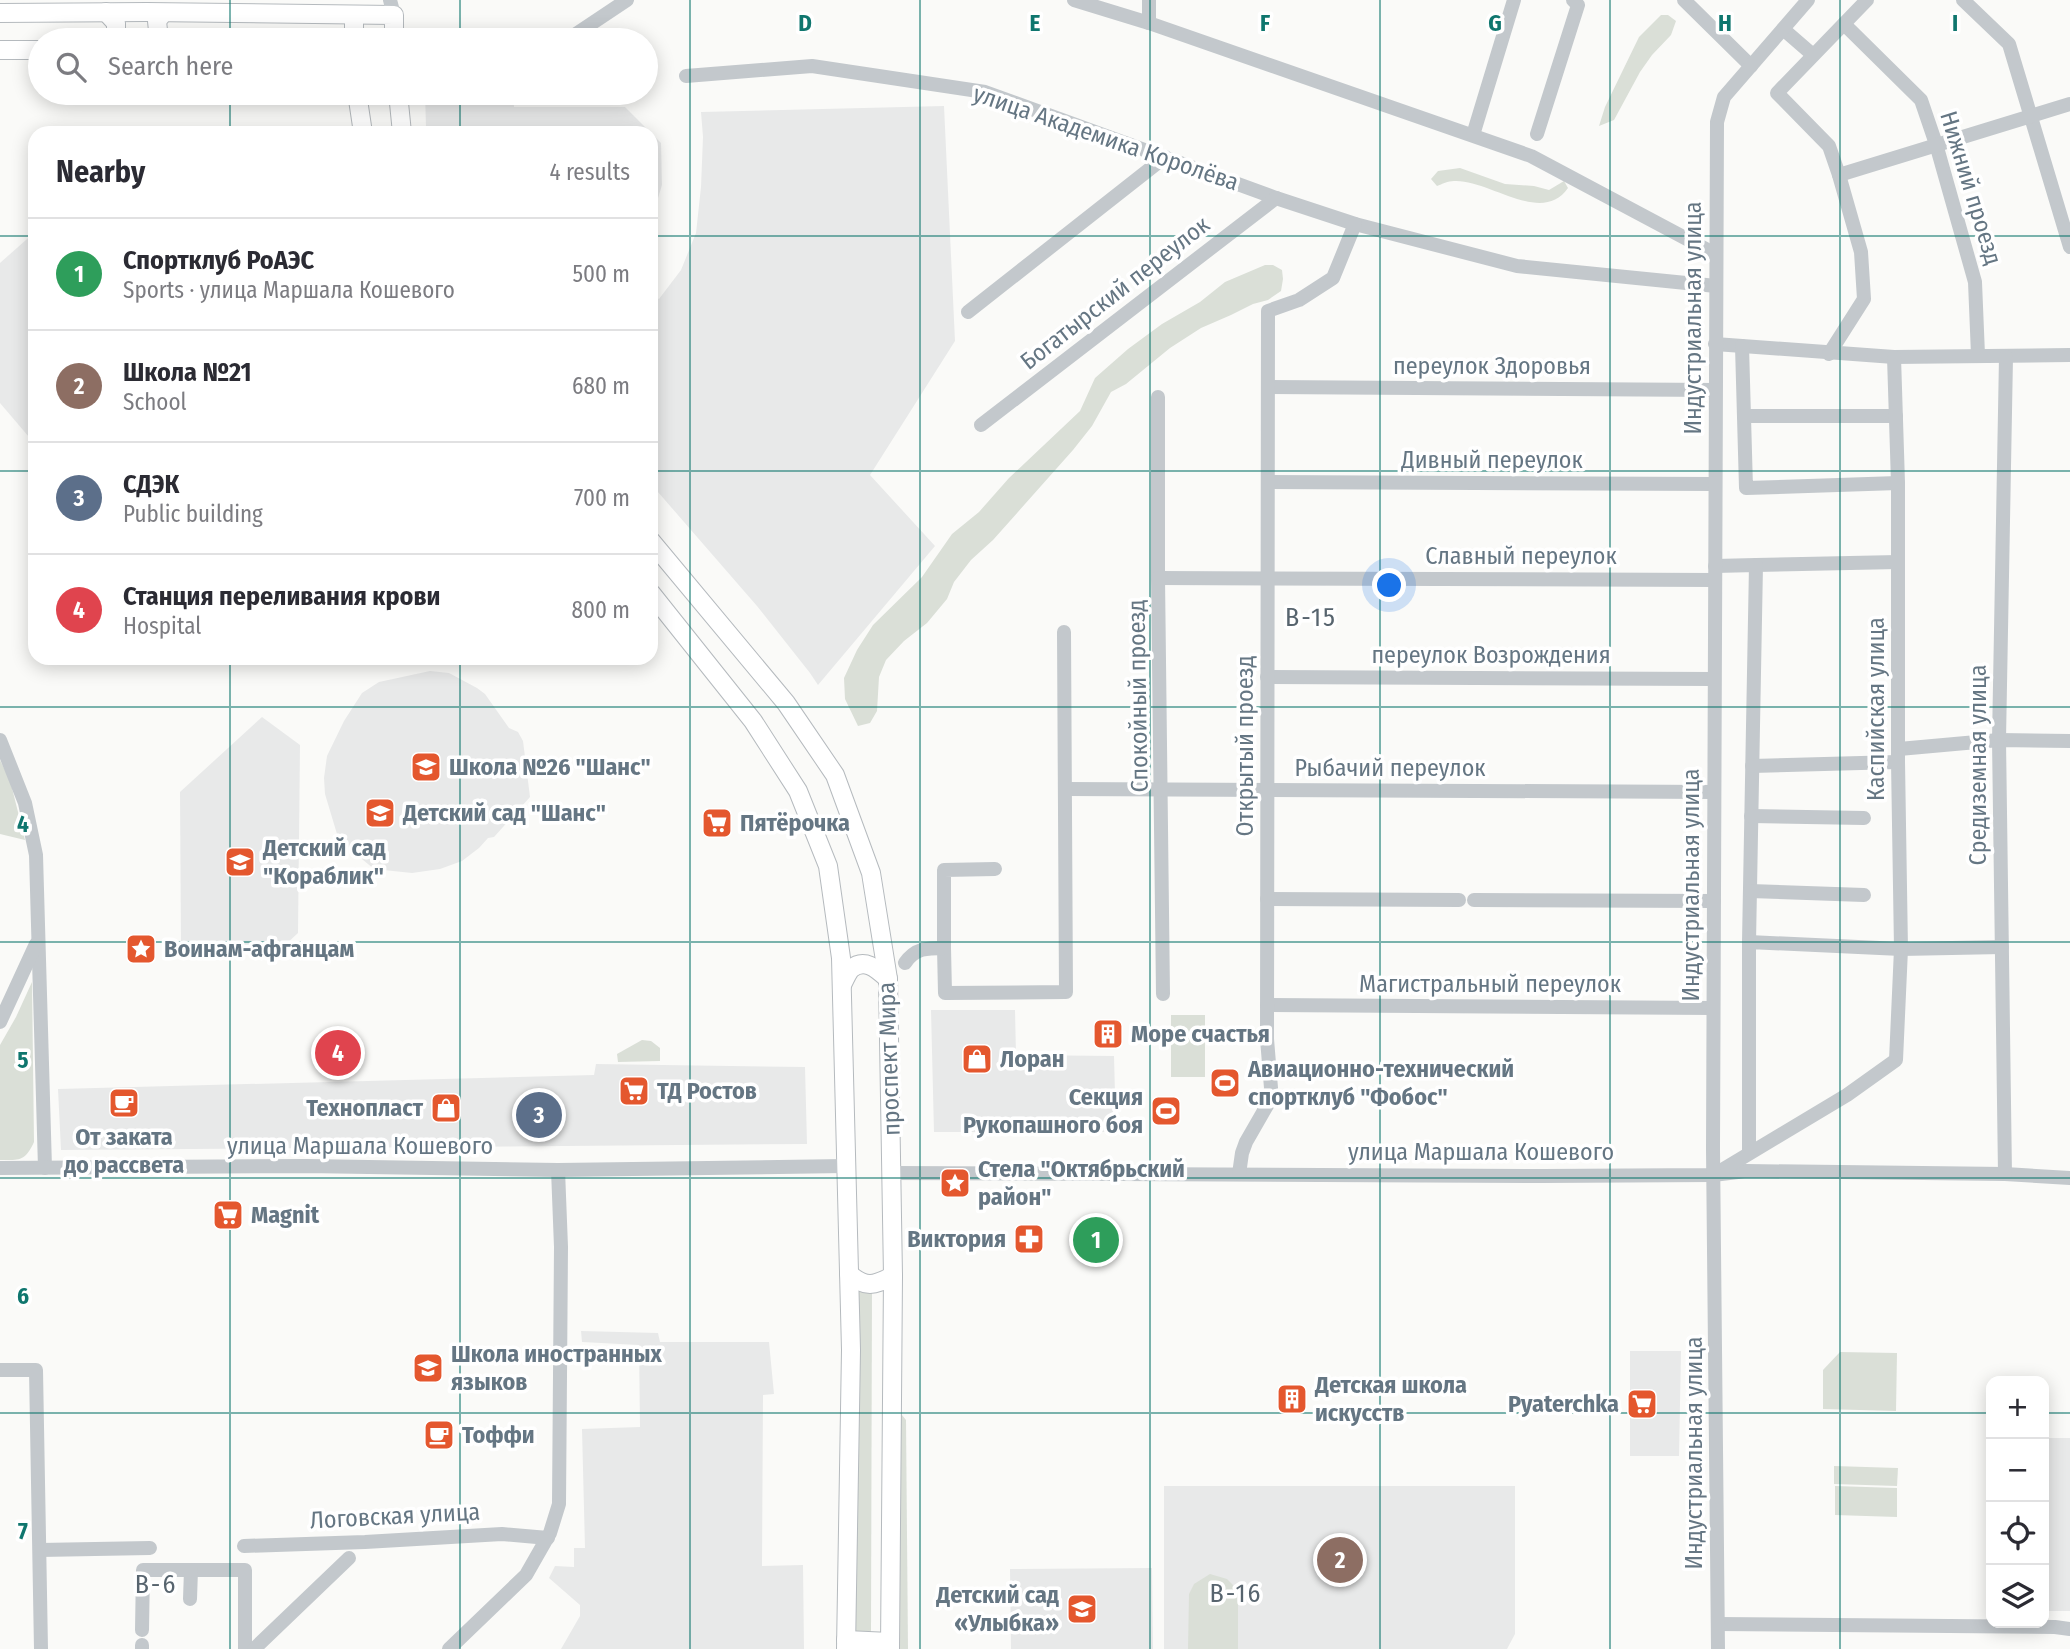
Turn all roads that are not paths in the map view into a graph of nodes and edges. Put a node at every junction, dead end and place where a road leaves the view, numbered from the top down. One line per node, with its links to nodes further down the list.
1 (627, 0): 21 (street)
2 (1074, 0): 15 (street)
3 (1149, 0): 15 (street)
4 (1573, 0): 34 (street)
5 (1684, 0): 26 (street)
6 (1808, 0): 22 (street)
7 (1867, 0): 16 (street)
8 (1964, 0): 31 (street)
9 (1512, 1): 35 (street)
10 (354, 8): 11 (main road); 14 (main road); 19 (main road)
11 (392, 8): 20 (main road)
12 (106, 12): 13 (main road); 14 (main road); 17 (main road)
13 (0, 13)
14 (163, 13): 18 (main road)
15 (1149, 23): 35 (street)
16 (1844, 24): 25 (street); 36 (street, Нижний проезд)
17 (116, 28)
18 (158, 28)
19 (354, 28)
20 (393, 28)
21 (585, 28)
22 (1783, 29): 25 (street); 26 (street)
23 (0, 50): 24 (main road)
24 (28, 50)
25 (1813, 55): 38 (street)
26 (1751, 66): 42 (street, Индустриальная улица)
27 (686, 76): 37 (street, улица Академика Королёва)
28 (2070, 104): 31 (street)
29 (360, 105): 32 (main road)
30 (399, 105): 33 (main road)
31 (2030, 117): 36 (street); 41 (street)
32 (362, 126)
33 (401, 126)
34 (1537, 134)
35 (1473, 135): 42 (street)
36 (1936, 144): 38 (street); 48 (street, Нижний проезд)
37 (1165, 157): 39 (street, улица Академика Королёва); 44 (street)
38 (1839, 175): 47 (street)
39 (1276, 198): 40 (street, улица Академика Королёва); 57 (street, Богатырский переулок)
40 (1355, 224): 43 (street, улица Академика Королёва); 52 (street, Открытый проезд)
41 (2070, 247)
42 (1715, 254): 43 (street, Индустриальная улица)
43 (1716, 286): 45 (street, Индустриальная улица)
44 (968, 312)
45 (1715, 344): 46 (street); 53 (street, Индустриальная улица)
46 (1742, 346): 47 (street); 55 (street)
47 (1829, 354): 50 (street)
48 (1978, 355): 50 (street); 51 (street)
49 (2070, 355): 51 (street)
50 (1894, 357): 56 (street, Каспийская улица)
51 (2006, 357): 72 (street, Средиземная улица)
52 (1268, 387): 53 (street, переулок Здоровья); 58 (street, Открытый проезд)
53 (1715, 390): 60 (street, Индустриальная улица)
54 (1158, 397): 65 (street, Спокойный проезд)
55 (1744, 415): 56 (street); 59 (street)
56 (1896, 416): 59 (street, Каспийская улица)
57 (981, 425)
58 (1268, 482): 60 (street, Дивный переулок); 66 (street, Открытый проезд)
59 (1898, 483): 62 (street, Каспийская улица)
60 (1715, 484): 64 (street, Индустриальная улица)
61 (658, 549): 94 (main road, проспект Мира)
62 (1898, 562): 63 (street, Славный переулок); 75 (street, Каспийская улица)
63 (1756, 565): 64 (street, Славный переулок); 76 (street)
64 (1715, 573): 66 (street, Славный переулок); 70 (street, Индустриальная улица)
65 (1158, 578): 66 (street, Славный переулок); 78 (street, Спокойный проезд)
66 (1268, 578): 69 (street, Открытый проезд)
67 (658, 602): 95 (main road, проспект Мира)
68 (1065, 632): 77 (street)
69 (1267, 677): 70 (street, переулок Возрождения); 79 (street, Открытый проезд)
70 (1714, 680): 80 (street, Индустриальная улица)
71 (0, 740): 89 (street)
72 (2000, 740): 73 (street); 75 (street); 90 (street, Средиземная улица)
73 (2070, 741)
74 (0, 746): 89 (street)
75 (1899, 755): 76 (street); 92 (street, Каспийская улица)
76 (1752, 766): 81 (street)
77 (1066, 789): 78 (street, Рыбачий переулок); 91 (street)
78 (1162, 790): 79 (street, Рыбачий переулок); 96 (street, Спокойный проезд)
79 (1267, 790): 80 (street, Рыбачий переулок); 86 (street, Открытый проезд)
80 (1714, 792): 87 (street, Индустриальная улица)
81 (1751, 816): 82 (street); 84 (street)
82 (1864, 818)
83 (995, 869): 91 (street)
84 (1750, 891): 85 (street); 88 (street)
85 (1864, 895)
86 (1267, 899): 87 (street); 97 (street, Открытый проезд)
87 (1714, 901): 98 (street, Индустриальная улица)
88 (1749, 942): 92 (street); 100 (street)
89 (37, 943): 99 (street); 103 (street)
90 (2002, 947): 92 (street); 108 (street, Средиземная улица)
91 (944, 948): 93 (street)
92 (1901, 949): 100 (street, Каспийская улица)
93 (905, 962)
94 (888, 979): 95 (main road); 105 (main road, проспект Мира)
95 (842, 985): 101 (main road, проспект Мира)
96 (1163, 994)
97 (1267, 1005): 98 (street, Магистральный переулок); 106 (street, Открытый проезд)
98 (1713, 1008): 107 (street, Индустриальная улица)
99 (0, 1022)
100 (1749, 1153): 107 (street)
101 (845, 1164): 103 (street); 104 (street, улица Маршала Кошевого); 110 (main road, проспект Мира)
102 (0, 1167): 103 (street, улица Маршала Кошевого)
103 (43, 1167): 104 (street, улица Маршала Кошевого)
104 (558, 1170): 113 (street)
105 (892, 1172): 106 (street, улица Маршала Кошевого); 111 (main road, проспект Мира)
106 (1239, 1172): 107 (street, улица Маршала Кошевого)
107 (1713, 1173): 108 (street, улица Маршала Кошевого); 120 (street, Индустриальная улица)
108 (2005, 1174): 109 (street, улица Маршала Кошевого)
109 (2070, 1178)
110 (849, 1274): 111 (main road); 123 (main road, проспект Мира)
111 (893, 1276): 124 (main road, проспект Мира)
112 (0, 1370): 116 (street)
113 (548, 1538): 114 (street, Логовская улица); 128 (street)
114 (244, 1546)
115 (149, 1548): 116 (street)
116 (40, 1550): 125 (street)
117 (349, 1558): 127 (street, Логовская улица)
118 (191, 1570): 119 (street); 122 (street); 126 (street)
119 (190, 1599)
120 (1718, 1624): 121 (street); 129 (street, Индустриальная улица)
121 (2070, 1629)
122 (142, 1630)
123 (846, 1645): 124 (main road)
124 (890, 1646)
125 (41, 1649)
126 (245, 1649)
127 (254, 1649)
128 (449, 1649)
129 (1718, 1649)

